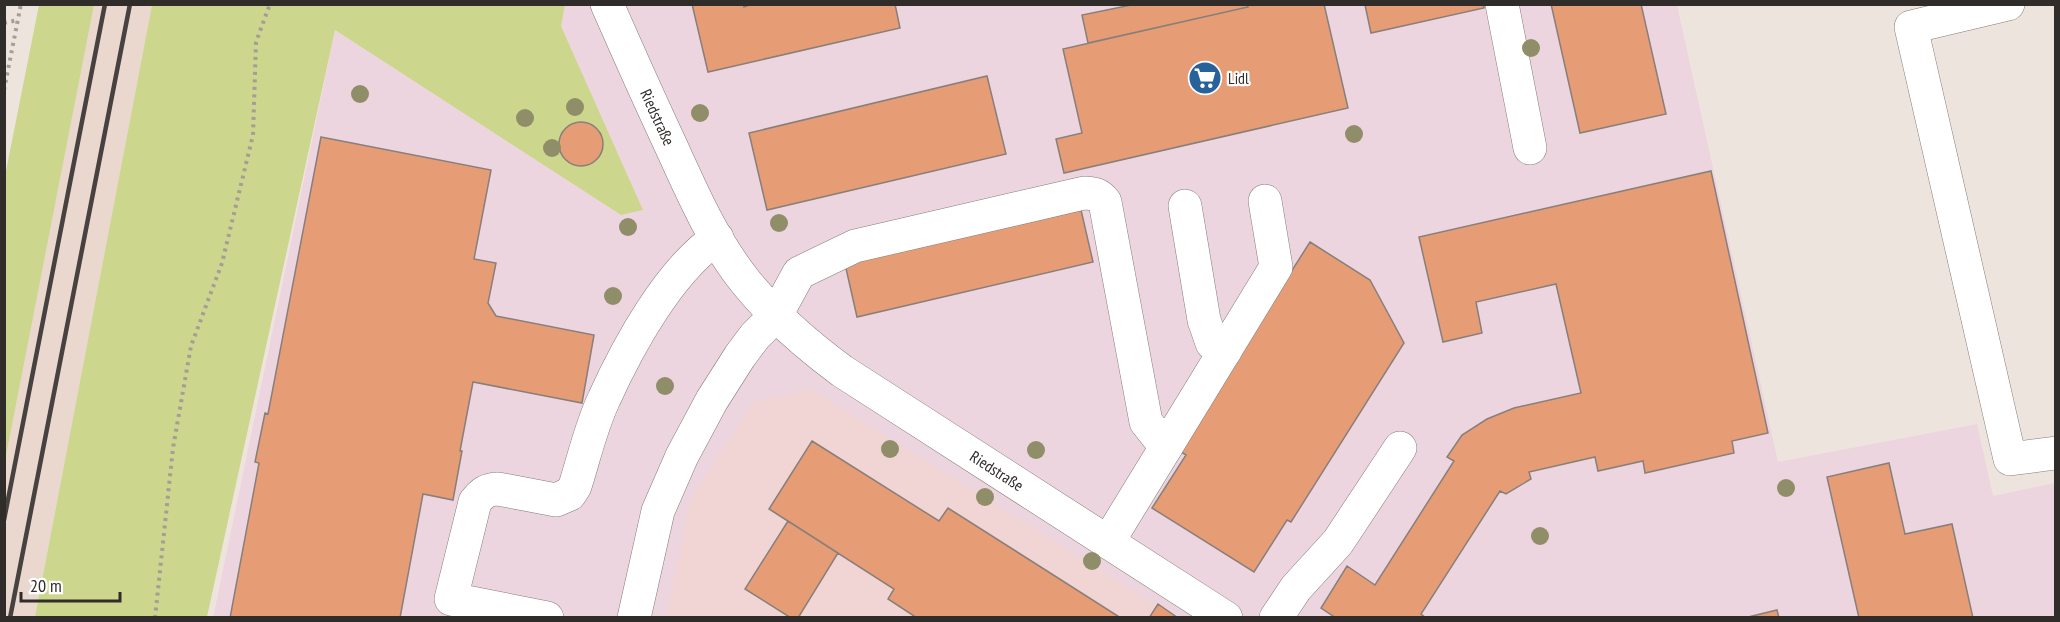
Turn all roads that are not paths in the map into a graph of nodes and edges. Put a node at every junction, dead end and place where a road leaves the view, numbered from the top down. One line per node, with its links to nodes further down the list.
1 (607, 4): 8 (street, Riedstraße)
2 (1502, 4): 5 (street)
3 (2008, 4): 4 (street)
4 (1908, 16): 13 (street)
5 (1530, 148)
6 (1265, 201): 10 (street)
7 (1185, 206): 10 (street)
8 (717, 238): 9 (street, Riedstraße); 15 (street)
9 (776, 315): 11 (street); 14 (street, Riedstraße); 17 (street)
10 (1225, 351): 11 (street)
11 (1166, 447): 14 (street)
12 (1400, 448): 19 (street)
13 (2055, 453)
14 (1108, 542): 18 (street, Riedstraße)
15 (445, 608): 16 (street)
16 (547, 618)
17 (634, 618)
18 (1226, 618)
19 (1276, 618)

